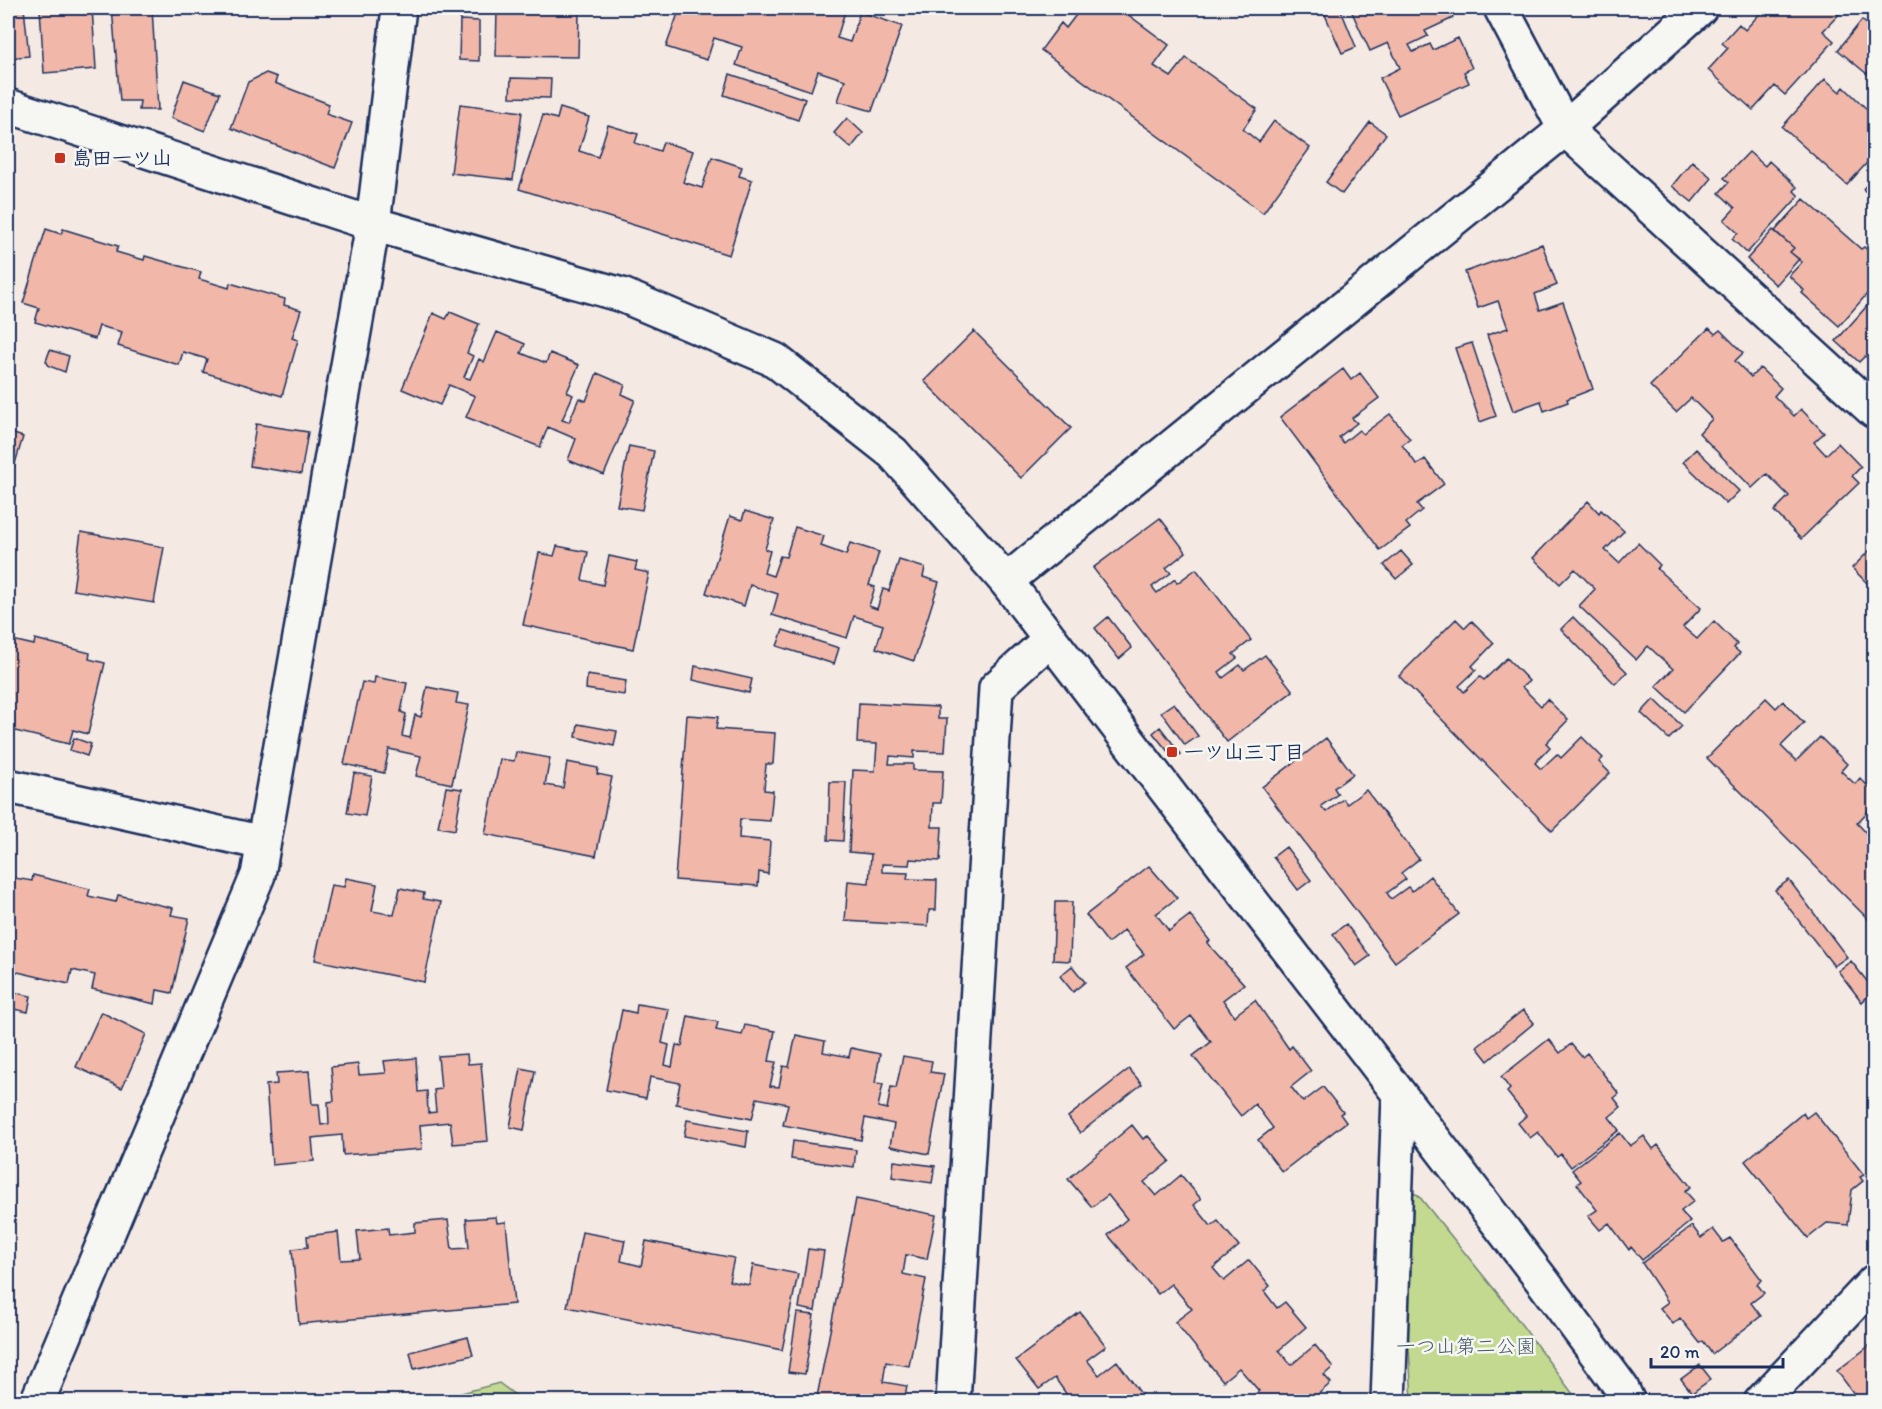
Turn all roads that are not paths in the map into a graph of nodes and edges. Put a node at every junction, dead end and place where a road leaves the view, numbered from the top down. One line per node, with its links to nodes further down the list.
1 (399, 8): 6 (street)
2 (1501, 8): 5 (street)
3 (1700, 8): 5 (street)
4 (8, 106): 6 (street)
5 (1565, 129): 7 (street); 8 (street)
6 (374, 224): 8 (street); 11 (street)
7 (1875, 411)
8 (1006, 581): 9 (street)
9 (1050, 639): 12 (street); 15 (street)
10 (8, 786): 11 (street)
11 (263, 843): 14 (street)
12 (1399, 1095): 16 (street); 17 (street)
13 (1875, 1282): 18 (street)
14 (37, 1401)
15 (953, 1401)
16 (1388, 1401)
17 (1628, 1401)
18 (1761, 1401)

